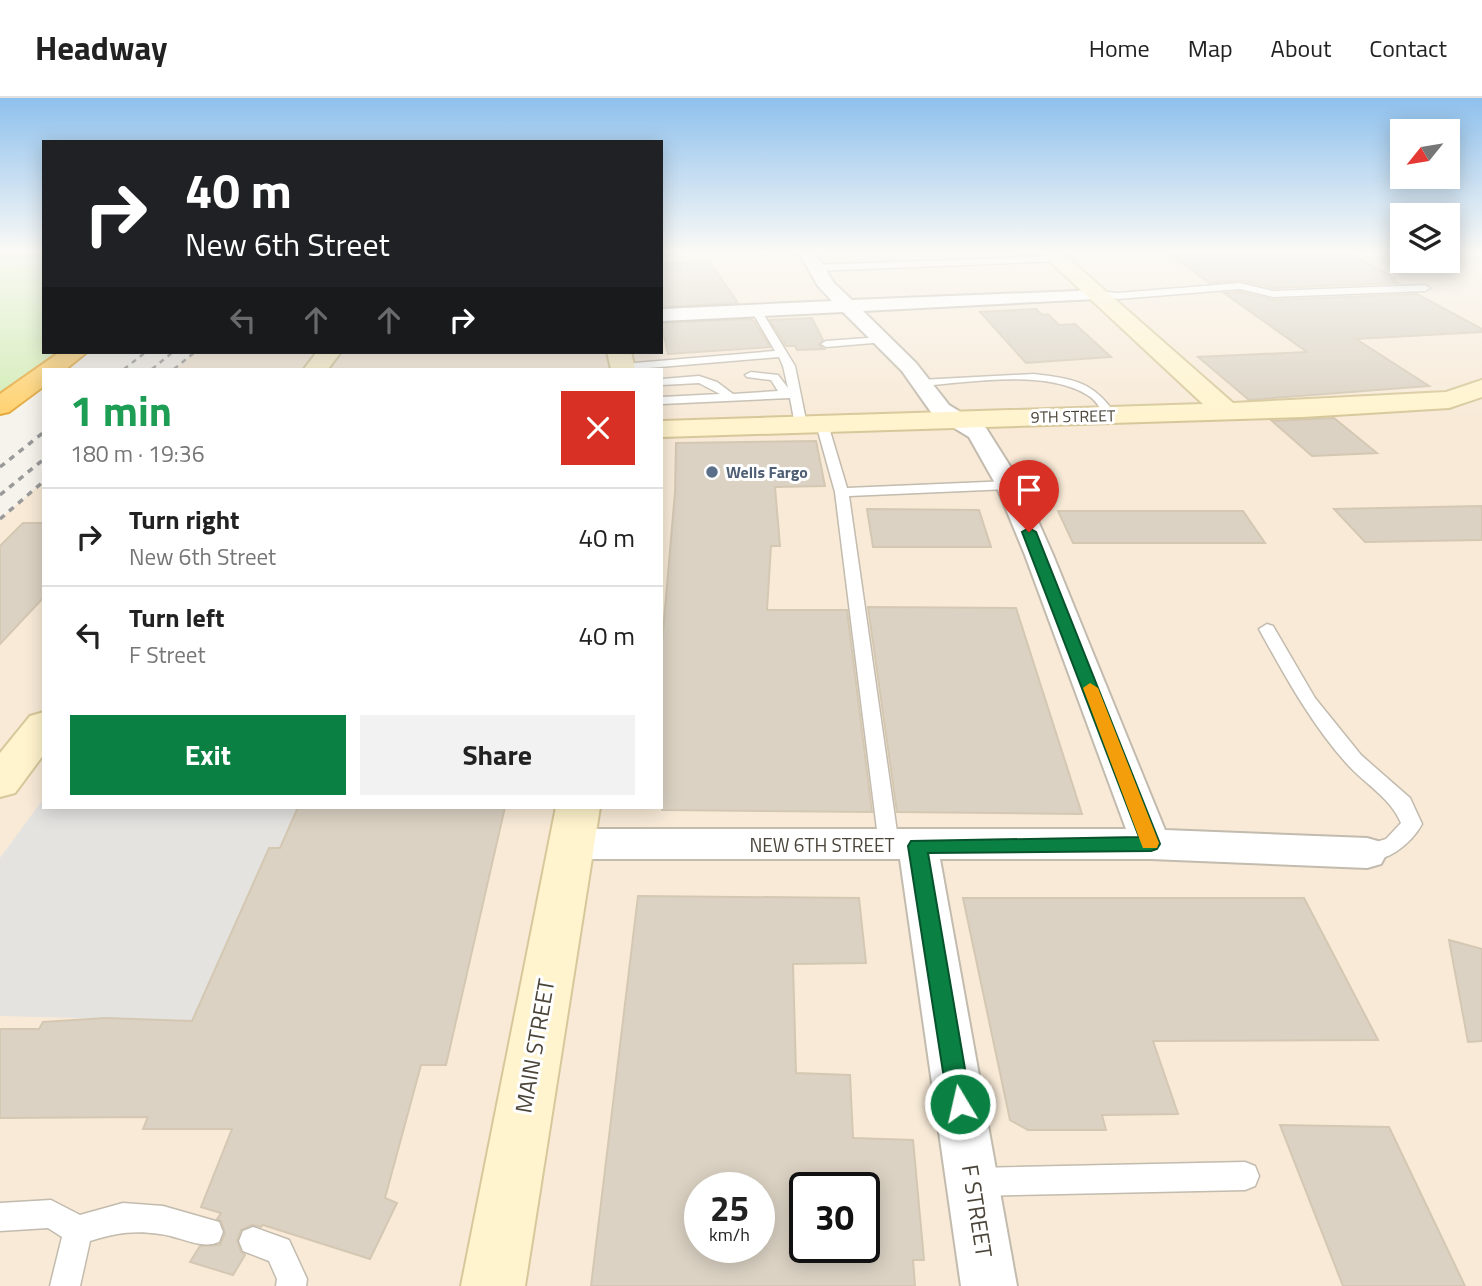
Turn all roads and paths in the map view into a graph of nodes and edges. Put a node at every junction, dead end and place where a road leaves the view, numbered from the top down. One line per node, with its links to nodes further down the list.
1 (836, 306): 4 (street)
2 (846, 306): 6 (street)
3 (1110, 306): 26 (main road)
4 (756, 310): 5 (street); 9 (lane)
5 (663, 315)
6 (881, 340): 7 (lane); 20 (street)
7 (826, 344)
8 (795, 346): 9 (lane)
9 (780, 350): 12 (lane); 22 (lane)
10 (72, 354): 13 (highway)
11 (327, 354): 14 (main road)
12 (622, 363)
13 (52, 368)
14 (317, 368)
15 (42, 375): 25 (highway)
16 (751, 375): 22 (lane)
17 (724, 377): 18 (lane)
18 (700, 379): 19 (lane); 23 (lane)
19 (663, 382)
20 (920, 383): 27 (lane); 28 (street)
21 (1482, 388): 26 (main road, 9TH STREET)
22 (790, 394): 23 (lane); 29 (lane)
23 (730, 397): 24 (lane)
24 (663, 401)
25 (0, 405)
26 (1227, 412): 27 (main road, 9TH STREET)
27 (1110, 415): 28 (main road, 9TH STREET)
28 (957, 419): 29 (main road, 9TH STREET); 31 (street)
29 (812, 424): 30 (main road, 9TH STREET); 32 (lane)
30 (663, 429)
31 (1009, 485): 32 (lane); 37 (street)
32 (842, 492): 38 (lane)
33 (1267, 629): 39 (lane)
34 (42, 728): 35 (main road)
35 (0, 782)
36 (575, 825): 38 (street, NEW 6TH STREET); 48 (main road, MAIN STREET)
37 (1151, 844): 38 (street, NEW 6TH STREET); 39 (street, NEW 6TH STREET)
38 (903, 846): 41 (street, F STREET)
39 (1367, 853)
40 (1245, 1176): 41 (lane)
41 (972, 1182): 49 (street, F STREET)
42 (0, 1217): 43 (lane)
43 (78, 1230): 44 (lane); 46 (lane)
44 (209, 1232)
45 (253, 1241): 47 (lane)
46 (65, 1286)
47 (291, 1286)
48 (493, 1286)
49 (989, 1286)

